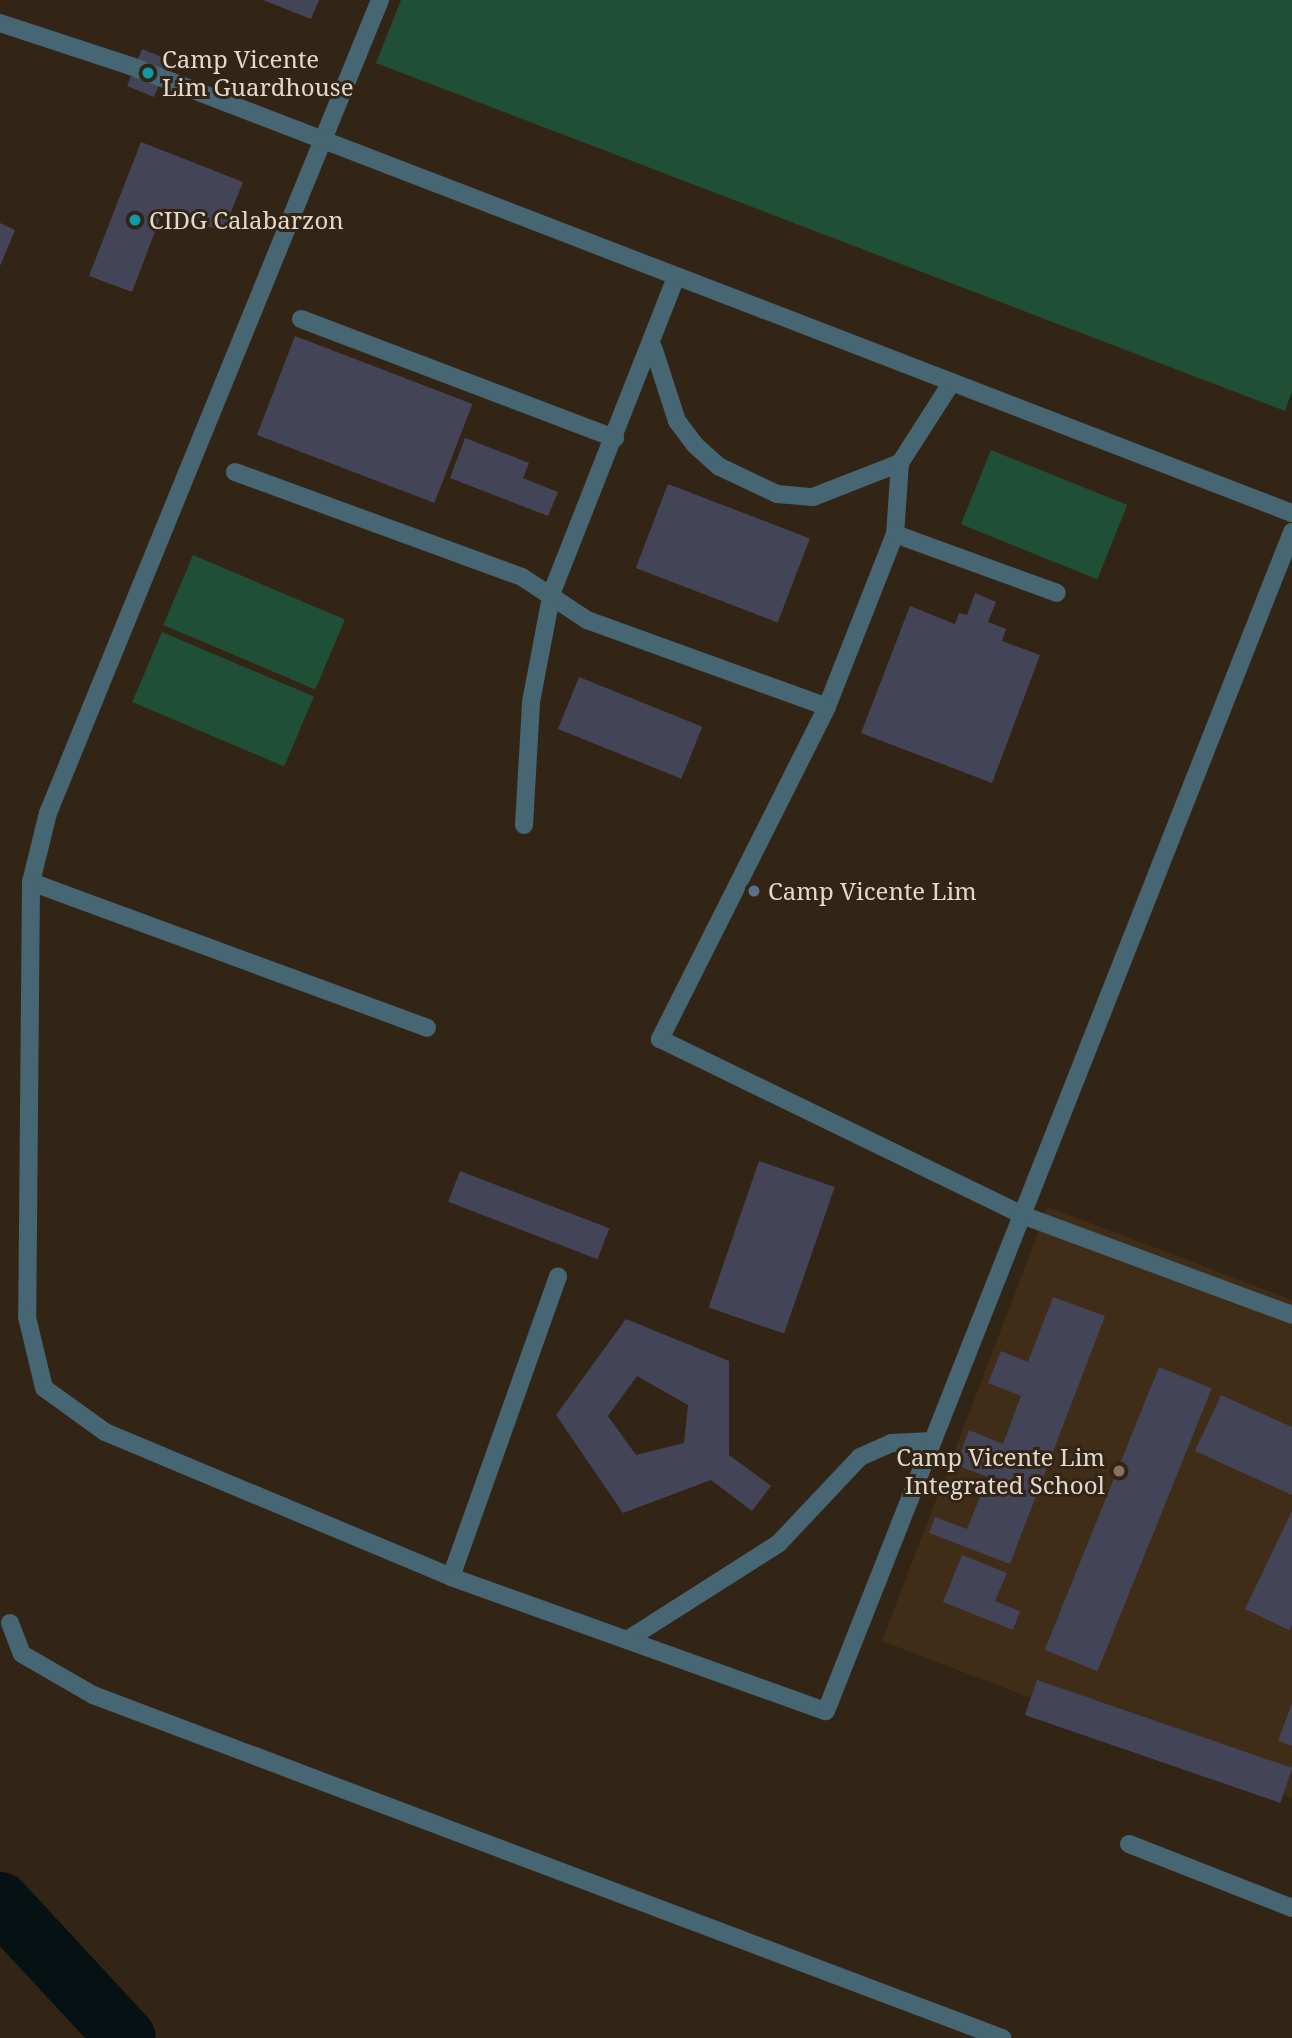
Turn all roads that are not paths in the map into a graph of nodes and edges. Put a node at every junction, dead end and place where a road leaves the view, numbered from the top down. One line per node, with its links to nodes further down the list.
1 (380, 0): 3 (street)
2 (0, 23): 3 (street)
3 (325, 142): 4 (street); 18 (street)
4 (676, 278): 6 (street); 7 (street)
5 (301, 319): 8 (street)
6 (653, 347): 8 (street); 9 (street)
7 (952, 382): 9 (street); 11 (street)
8 (615, 438): 14 (street)
9 (900, 463): 13 (street)
10 (235, 472): 14 (street)
11 (1292, 513)
12 (1292, 532): 20 (street)
13 (895, 534): 15 (street); 16 (street)
14 (552, 592): 16 (street); 17 (street)
15 (1056, 593)
16 (827, 707): 20 (street)
17 (524, 825)
18 (31, 882): 19 (street); 24 (street)
19 (427, 1028)
20 (1022, 1214): 22 (street); 23 (street)
21 (558, 1277): 24 (street)
22 (1292, 1315)
23 (932, 1441): 26 (street); 26 (street)
24 (451, 1577): 26 (street)
25 (10, 1623): 29 (street)
26 (627, 1640)
27 (1129, 1844): 28 (street)
28 (1292, 1908)
29 (1002, 2038)

